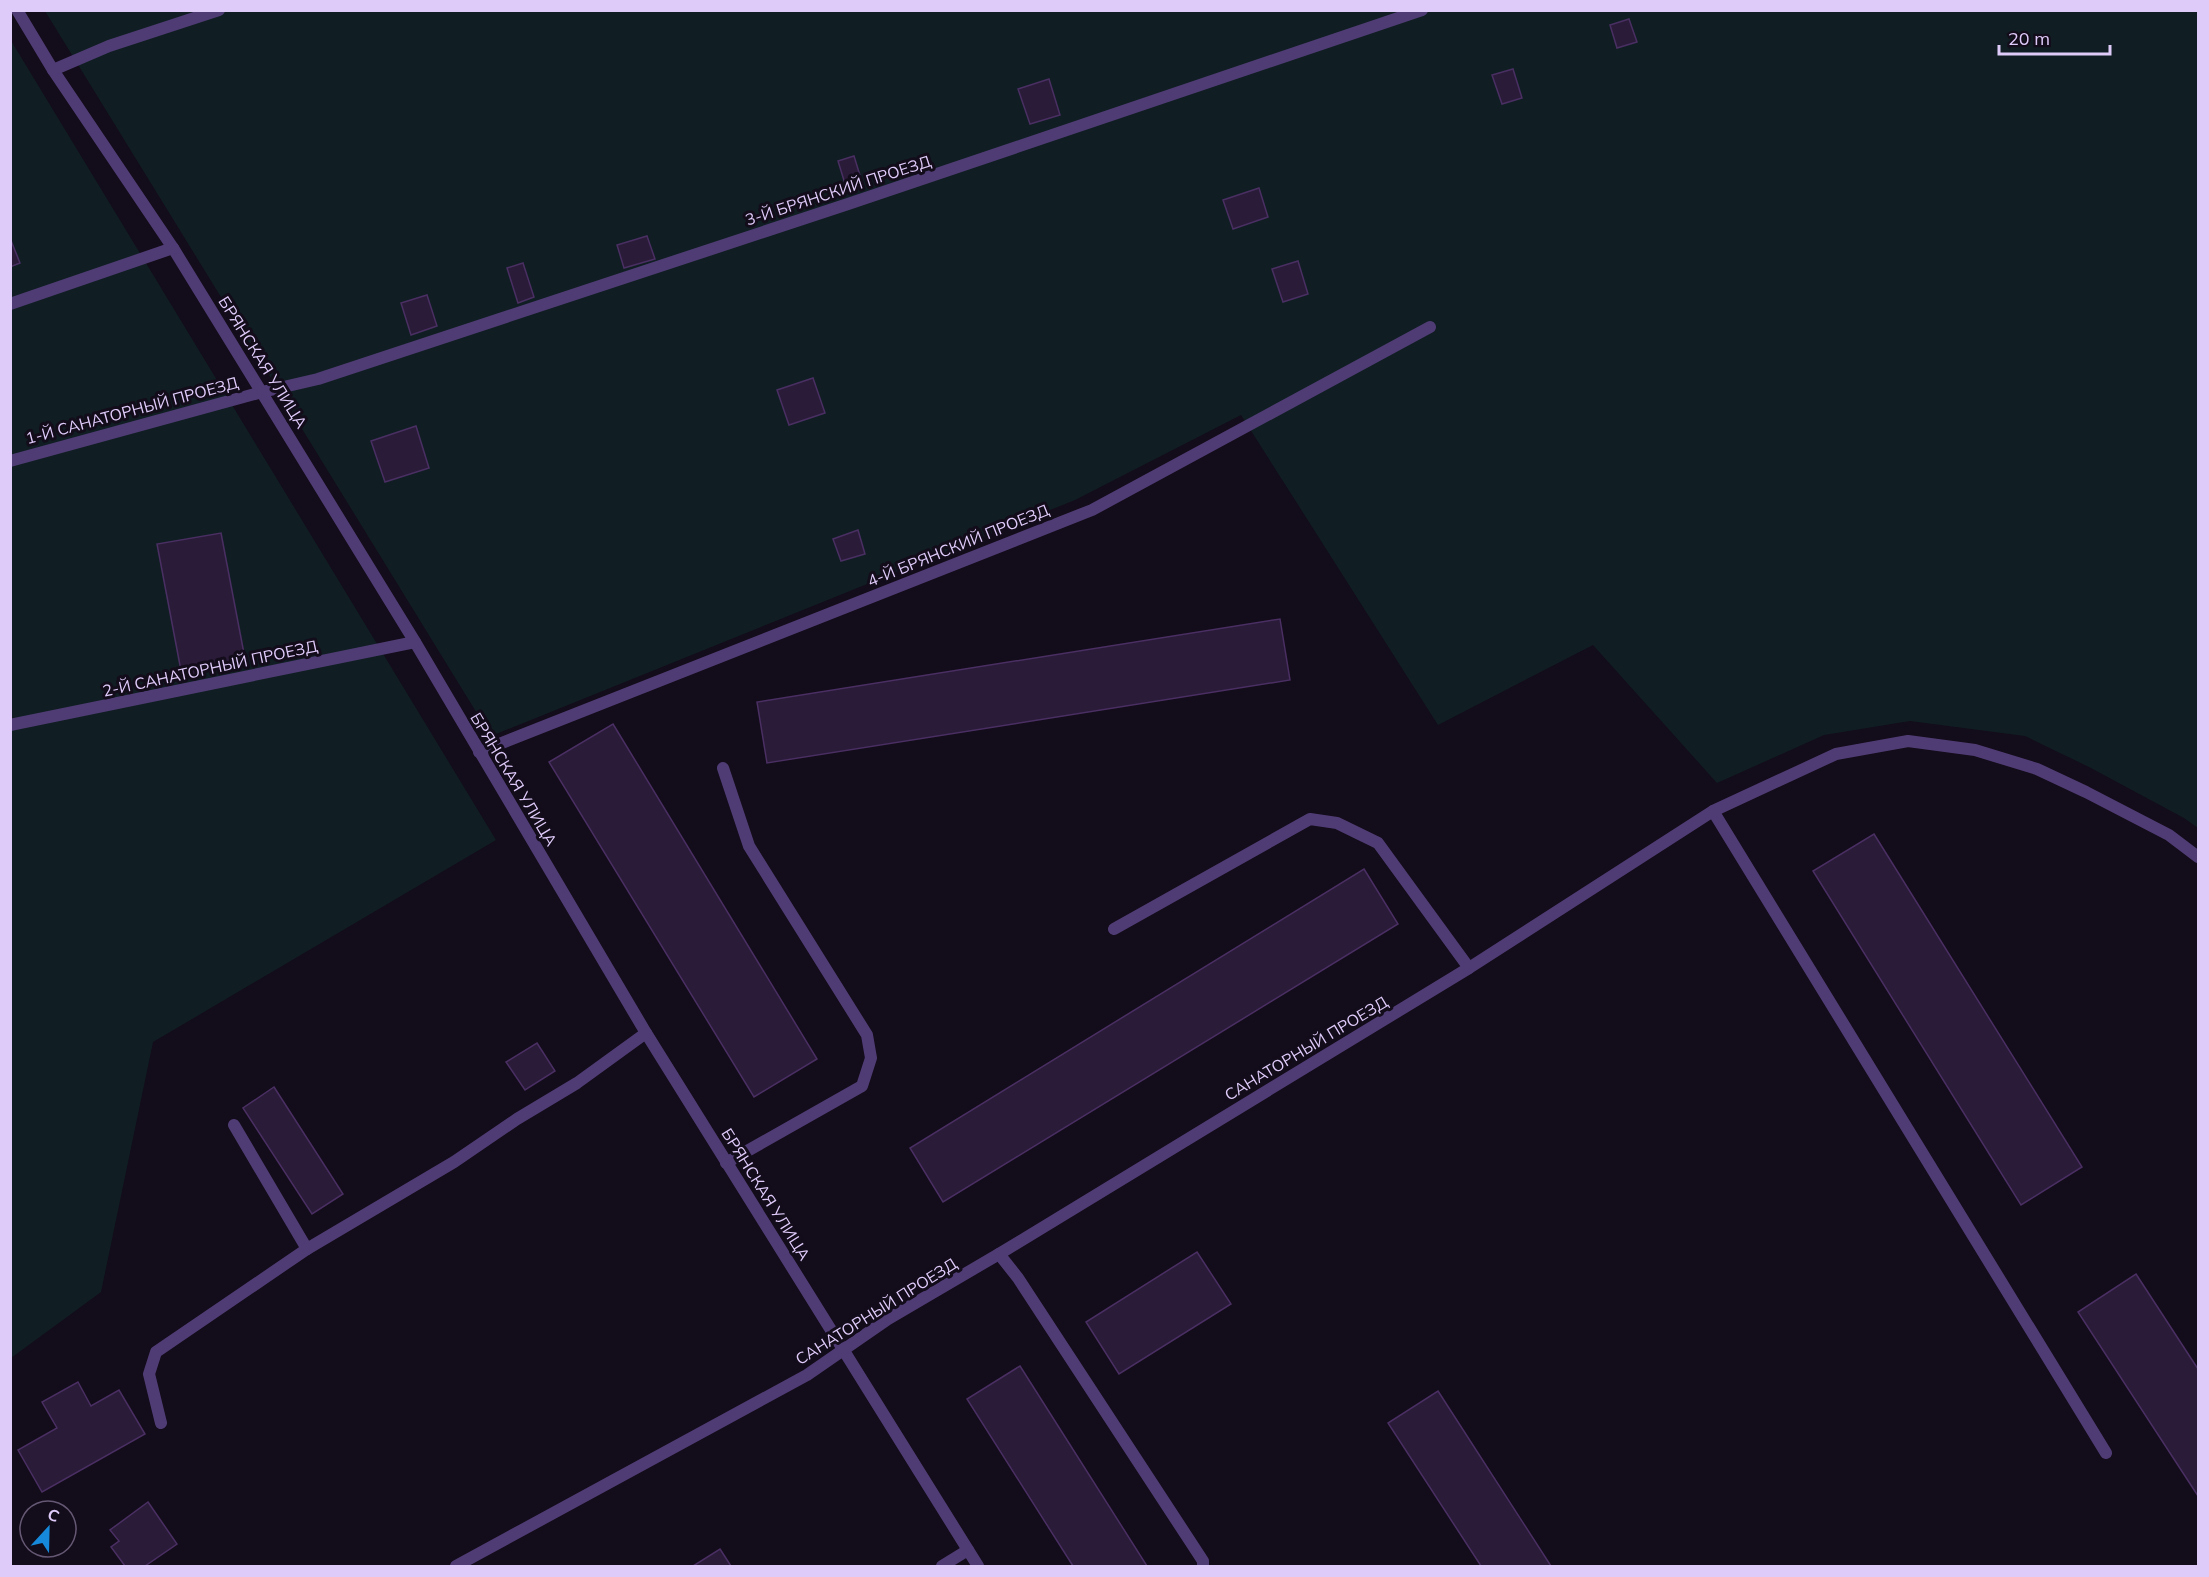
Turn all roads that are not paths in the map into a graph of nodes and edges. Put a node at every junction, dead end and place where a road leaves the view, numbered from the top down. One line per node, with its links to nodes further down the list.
1 (17, 10): 4 (street, БРЯНСКАЯ УЛИЦА)
2 (219, 10): 4 (street)
3 (1422, 10): 8 (street, 3-Й БРЯНСКИЙ ПРОЕЗД)
4 (53, 70): 5 (street, БРЯНСКАЯ УЛИЦА)
5 (173, 248): 6 (street); 8 (street, БРЯНСКАЯ УЛИЦА)
6 (10, 304)
7 (1430, 327): 12 (street, 4-Й БРЯНСКИЙ ПРОЕЗД)
8 (262, 392): 9 (street, 1-Й САНАТОРНЫЙ ПРОЕЗД); 10 (street, БРЯНСКАЯ УЛИЦА)
9 (10, 461)
10 (415, 642): 11 (street, 2-Й САНАТОРНЫЙ ПРОЕЗД); 12 (street, БРЯНСКАЯ УЛИЦА)
11 (10, 725)
12 (479, 752): 18 (street, БРЯНСКАЯ УЛИЦА)
13 (723, 768): 20 (street)
14 (1713, 811): 15 (street, САНАТОРНЫЙ ПРОЕЗД); 17 (street, САНАТОРНЫЙ ПРОЕЗД); 25 (street)
15 (2199, 857)
16 (1114, 929): 17 (street)
17 (1469, 968): 22 (street, САНАТОРНЫЙ ПРОЕЗД)
18 (645, 1033): 20 (street, БРЯНСКАЯ УЛИЦА); 21 (street)
19 (234, 1125): 21 (street)
20 (726, 1163): 23 (street, БРЯНСКАЯ УЛИЦА)
21 (307, 1250): 24 (street)
22 (999, 1254): 23 (street, САНАТОРНЫЙ ПРОЕЗД); 30 (street)
23 (844, 1349): 26 (street, БРЯНСКАЯ УЛИЦА); 27 (street, САНАТОРНЫЙ ПРОЕЗД)
24 (161, 1423)
25 (2106, 1454)
26 (968, 1550): 28 (street); 29 (street, БРЯНСКАЯ УЛИЦА)
27 (456, 1566)
28 (942, 1566)
29 (978, 1566)
30 (1203, 1566)

